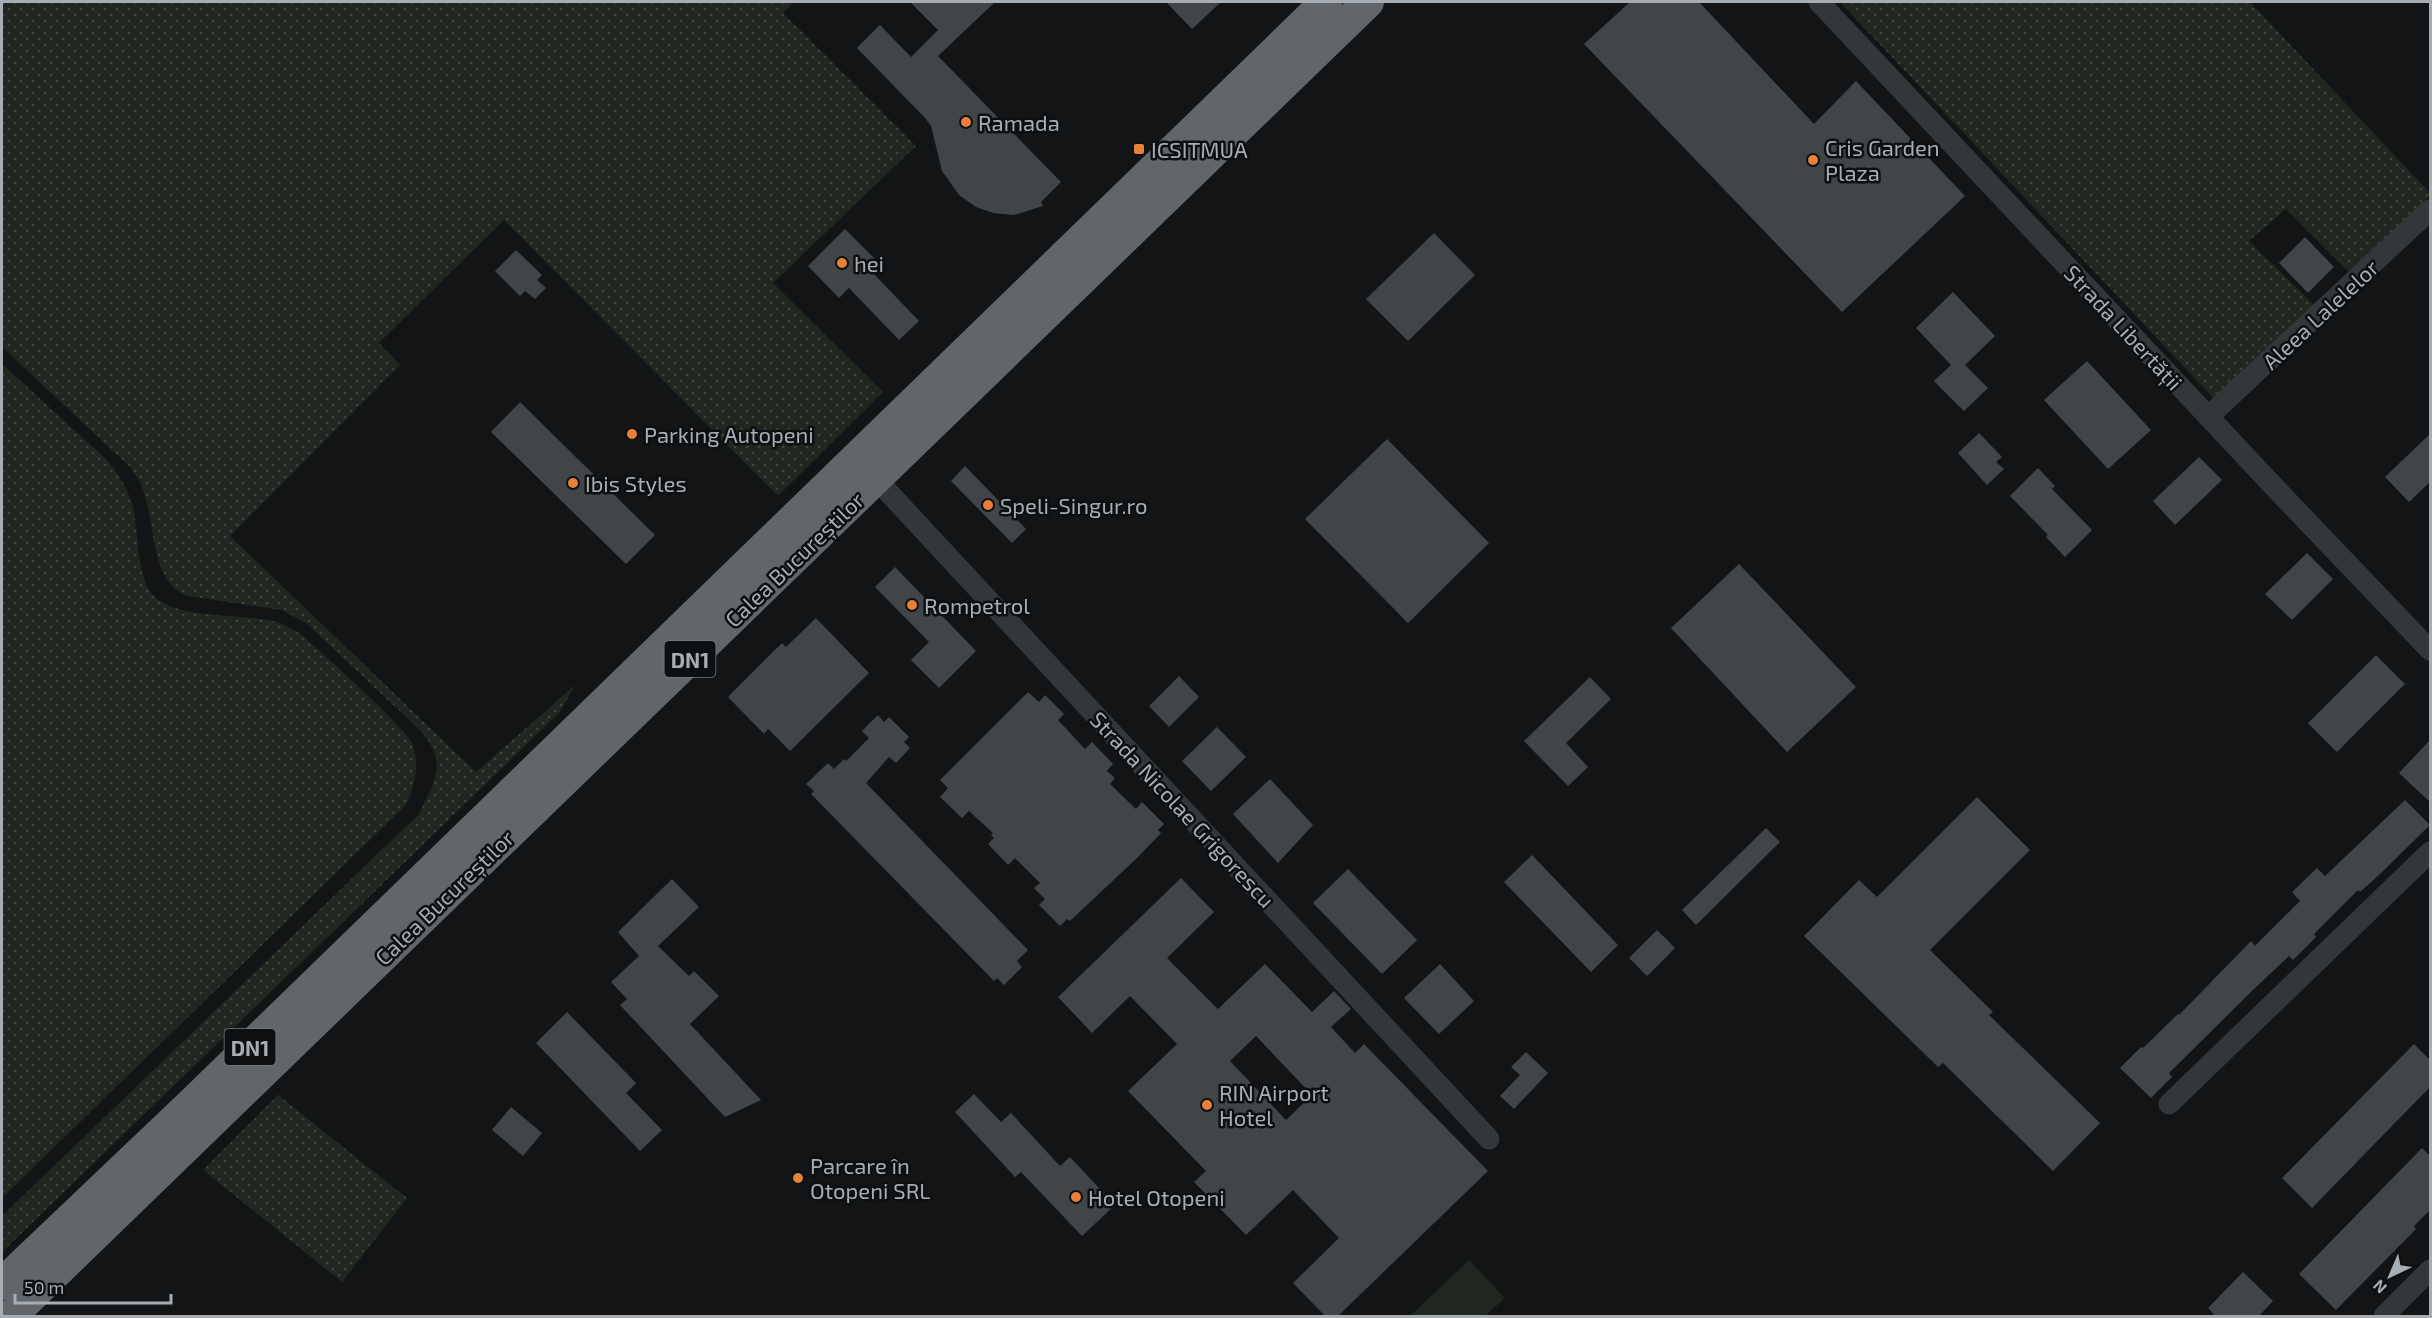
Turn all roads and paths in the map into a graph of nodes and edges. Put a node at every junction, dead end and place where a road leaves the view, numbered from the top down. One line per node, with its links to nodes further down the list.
1 (1326, 2): 12 (highway, Calea Bucureștilor / DN1)
2 (1368, 2): 6 (highway, Calea Bucureștilor / DN1)
3 (1819, 2): 5 (street, Strada Libertății)
4 (2430, 210): 5 (street, Aleea Lalelelor)
5 (2208, 417): 7 (street, Strada Libertății)
6 (877, 480): 10 (street, Strada Nicolae Grigorescu); 13 (highway, Calea Bucureștilor / DN1)
7 (2430, 650)
8 (2430, 852): 9 (street)
9 (2169, 1104)
10 (1489, 1139)
11 (2430, 1270): 14 (street)
12 (2, 1284)
13 (11, 1317)
14 (2384, 1317)

